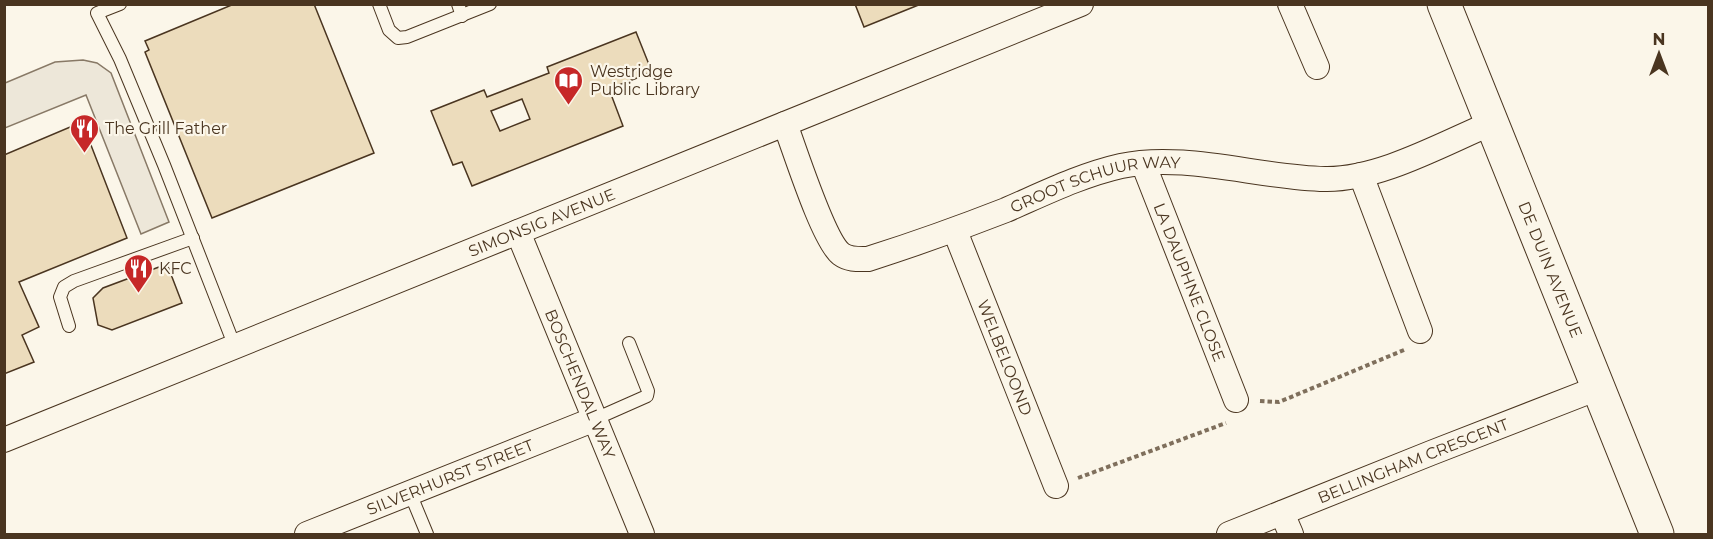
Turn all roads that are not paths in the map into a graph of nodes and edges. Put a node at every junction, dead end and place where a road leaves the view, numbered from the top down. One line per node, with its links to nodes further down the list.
1 (120, 4): 15 (lane)
2 (379, 4): 7 (lane)
3 (490, 4): 7 (lane)
4 (1081, 4): 10 (street, SIMONSIG AVENUE)
5 (1290, 4): 8 (street)
6 (1444, 4): 9 (street, DE DUIN AVENUE)
7 (460, 10)
8 (1317, 67)
9 (1492, 123): 12 (street, GROOT SCHUUR WAY); 20 (street, DE DUIN AVENUE)
10 (786, 124): 13 (street, GROOT SCHUUR WAY); 14 (street, SIMONSIG AVENUE)
11 (1143, 163): 12 (street, GROOT SCHUUR WAY); 13 (street, GROOT SCHUUR WAY); 21 (street, LA DAUPHNE CLOSE)
12 (1361, 175): 17 (street)
13 (954, 231): 24 (street, WELBELOOND)
14 (518, 232): 19 (street, SIMONSIG AVENUE); 22 (street, BOSCHENDAL WAY)
15 (193, 238): 16 (lane); 19 (lane)
16 (69, 326)
17 (1420, 331)
18 (629, 343): 22 (lane)
19 (235, 347): 23 (street, SIMONSIG AVENUE)
20 (1598, 388): 26 (street, BELLINGHAM CRESCENT); 31 (street, DE DUIN AVENUE)
21 (1236, 400)
22 (595, 419): 25 (street, SILVERHURST STREET); 29 (street, BOSCHENDAL WAY)
23 (4, 440)
24 (1056, 486)
25 (410, 493): 27 (street, SILVERHURST STREET); 28 (lane)
26 (1287, 524): 30 (street, BELLINGHAM CRESCENT)
27 (308, 534)
28 (427, 534)
29 (642, 534)
30 (1229, 534)
31 (1657, 534)

